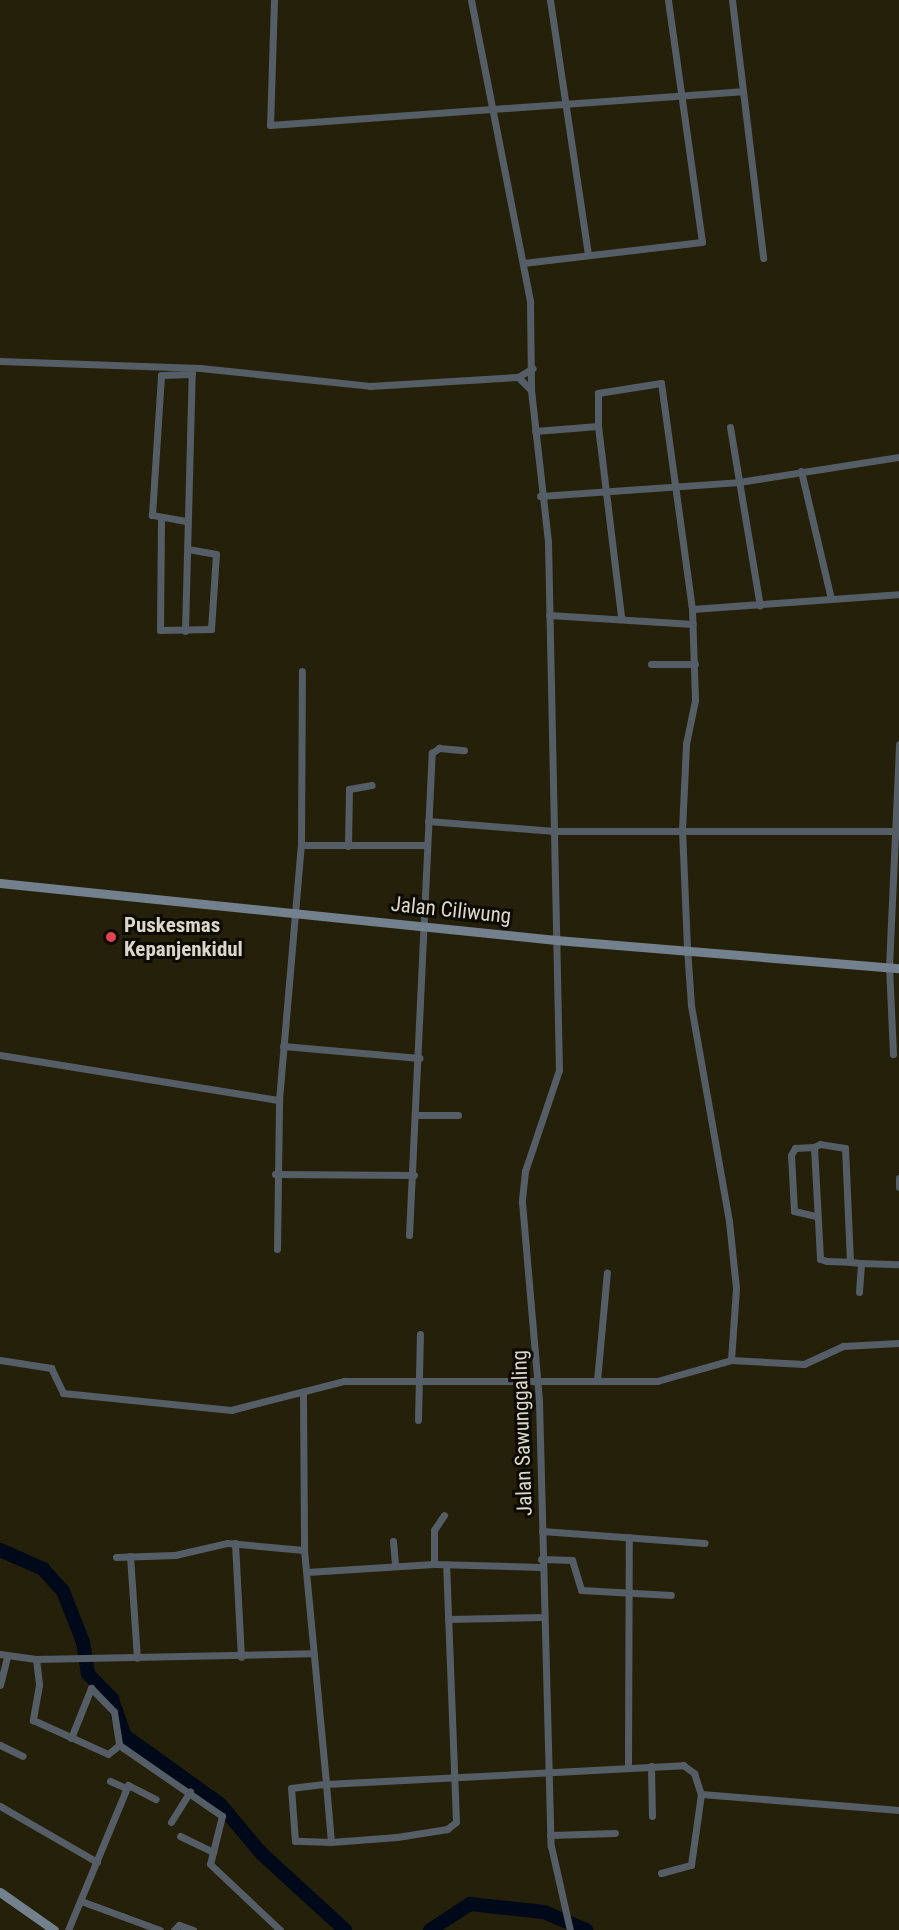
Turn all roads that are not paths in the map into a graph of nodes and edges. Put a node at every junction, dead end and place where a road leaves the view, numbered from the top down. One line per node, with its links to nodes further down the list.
1 (274, 0): 9 (street)
2 (471, 0): 9 (street, Jalan Sawunggaling)
3 (550, 0): 8 (street)
4 (668, 0): 7 (street)
5 (732, 0): 6 (street)
6 (742, 91): 7 (street); 11 (street)
7 (682, 95): 8 (street); 10 (street)
8 (565, 103): 9 (street); 10 (street)
9 (491, 111): 12 (street, Jalan Sawunggaling)
10 (588, 254): 12 (street)
11 (763, 258)
12 (523, 263): 14 (street, Jalan Sawunggaling)
13 (0, 361): 15 (street)
14 (533, 368): 16 (street); 17 (street, Jalan Sawunggaling)
15 (192, 371): 16 (street); 27 (street); 28 (street)
16 (519, 377): 17 (street)
17 (531, 390): 20 (street, Jalan Sawunggaling)
18 (598, 426): 20 (street); 24 (street); 25 (street)
19 (730, 427): 23 (street)
20 (535, 431): 26 (street, Jalan Sawunggaling)
21 (899, 457): 22 (street)
22 (801, 471): 23 (street); 31 (street)
23 (739, 482): 24 (street); 32 (street)
24 (676, 489): 25 (street); 33 (street)
25 (608, 493): 26 (street); 35 (street)
26 (540, 496): 34 (street, Jalan Sawunggaling)
27 (160, 523): 28 (street); 37 (street)
28 (186, 524): 29 (street)
29 (189, 549): 37 (street); 37 (street)
30 (899, 594): 31 (street)
31 (831, 599): 32 (street)
32 (760, 606): 33 (street)
33 (692, 609): 36 (street)
34 (549, 615): 35 (street); 46 (street, Jalan Sawunggaling)
35 (621, 617): 36 (street)
36 (693, 624): 39 (street)
37 (185, 631)
38 (651, 664): 39 (street)
39 (695, 664): 45 (street)
40 (302, 671): 48 (street)
41 (899, 744): 47 (street)
42 (465, 750): 44 (street)
43 (372, 785): 50 (street)
44 (428, 821): 46 (street); 49 (street)
45 (682, 830): 46 (street); 47 (street); 55 (street)
46 (555, 831): 54 (street, Jalan Sawunggaling)
47 (898, 831): 56 (street)
48 (301, 845): 50 (street); 52 (street)
49 (428, 845): 50 (street); 53 (street)
50 (348, 846)
51 (0, 883): 52 (main road, Jalan Ciliwung)
52 (296, 912): 53 (main road, Jalan Ciliwung); 57 (street)
53 (424, 925): 54 (main road, Jalan Ciliwung); 60 (street)
54 (556, 940): 55 (main road, Jalan Ciliwung); 82 (street, Jalan Sawunggaling)
55 (687, 948): 56 (main road, Jalan Ciliwung); 80 (street)
56 (894, 968): 58 (street)
57 (283, 1046): 60 (street); 61 (street)
58 (893, 1054)
59 (0, 1055): 61 (street)
60 (419, 1058): 62 (street)
61 (279, 1100): 65 (street)
62 (417, 1115): 63 (street); 66 (street)
63 (458, 1115)
64 (814, 1147): 69 (street); 69 (street); 72 (street)
65 (275, 1174): 66 (street); 71 (street)
66 (414, 1175): 70 (street)
67 (899, 1178): 68 (street)
68 (899, 1187)
69 (816, 1216): 72 (street)
70 (409, 1235)
71 (277, 1249)
72 (850, 1262): 73 (street)
73 (861, 1263): 74 (street); 76 (street)
74 (899, 1264)
75 (607, 1272): 83 (street)
76 (859, 1292)
77 (420, 1334): 81 (street)
78 (899, 1343): 80 (street)
79 (0, 1360): 84 (street)
80 (731, 1360): 83 (street)
81 (418, 1379): 82 (street); 84 (street); 85 (street)
82 (537, 1379): 83 (street); 87 (street, Jalan Sawunggaling)
83 (597, 1381)
84 (303, 1395): 92 (street)
85 (418, 1420)
86 (444, 1515): 96 (street)
87 (542, 1531): 88 (street); 95 (street, Jalan Sawunggaling)
88 (629, 1537): 91 (street); 100 (street)
89 (393, 1541): 98 (street)
90 (236, 1543): 92 (street); 93 (street); 106 (street)
91 (705, 1543)
92 (304, 1550): 99 (street)
93 (130, 1556): 94 (street); 107 (street)
94 (116, 1557)
95 (541, 1563): 97 (street); 100 (street); 102 (street, Jalan Sawunggaling)
96 (434, 1564): 97 (street); 98 (street)
97 (446, 1564): 103 (street)
98 (395, 1565): 99 (street)
99 (306, 1572): 104 (street)
100 (629, 1592): 101 (street); 115 (street)
101 (670, 1595)
102 (543, 1617): 103 (street); 116 (street, Jalan Sawunggaling)
103 (448, 1618): 117 (street)
104 (312, 1653): 106 (street); 119 (street)
105 (4, 1655): 108 (street); 109 (street)
106 (241, 1657): 107 (street)
107 (137, 1658): 108 (street)
108 (36, 1659): 110 (street)
109 (0, 1685)
110 (71, 1738): 112 (street); 112 (street)
111 (0, 1745): 113 (street)
112 (119, 1745): 121 (street)
113 (23, 1756)
114 (651, 1766): 115 (street); 122 (street); 126 (street)
115 (628, 1767): 116 (street)
116 (548, 1773): 117 (street); 129 (street, Jalan Sawunggaling)
117 (457, 1779): 119 (street); 131 (street)
118 (110, 1781): 120 (street)
119 (326, 1785): 131 (street); 131 (street)
120 (126, 1788): 123 (street); 133 (street)
121 (190, 1792): 127 (street); 132 (street)
122 (701, 1794): 125 (street); 134 (street)
123 (156, 1799)
124 (0, 1806): 133 (street)
125 (899, 1810)
126 (652, 1816)
127 (171, 1822)
128 (615, 1833): 129 (street)
129 (550, 1835): 143 (street, Jalan Sawunggaling)
130 (180, 1836): 132 (street)
131 (331, 1842)
132 (213, 1852): 142 (street)
133 (97, 1862): 136 (street)
134 (661, 1873)
135 (0, 1892): 137 (main road)
136 (81, 1900): 138 (street); 139 (street)
137 (54, 1930)
138 (68, 1930)
139 (160, 1930)
140 (174, 1930): 141 (street)
141 (193, 1930)
142 (280, 1930)
143 (570, 1930)

